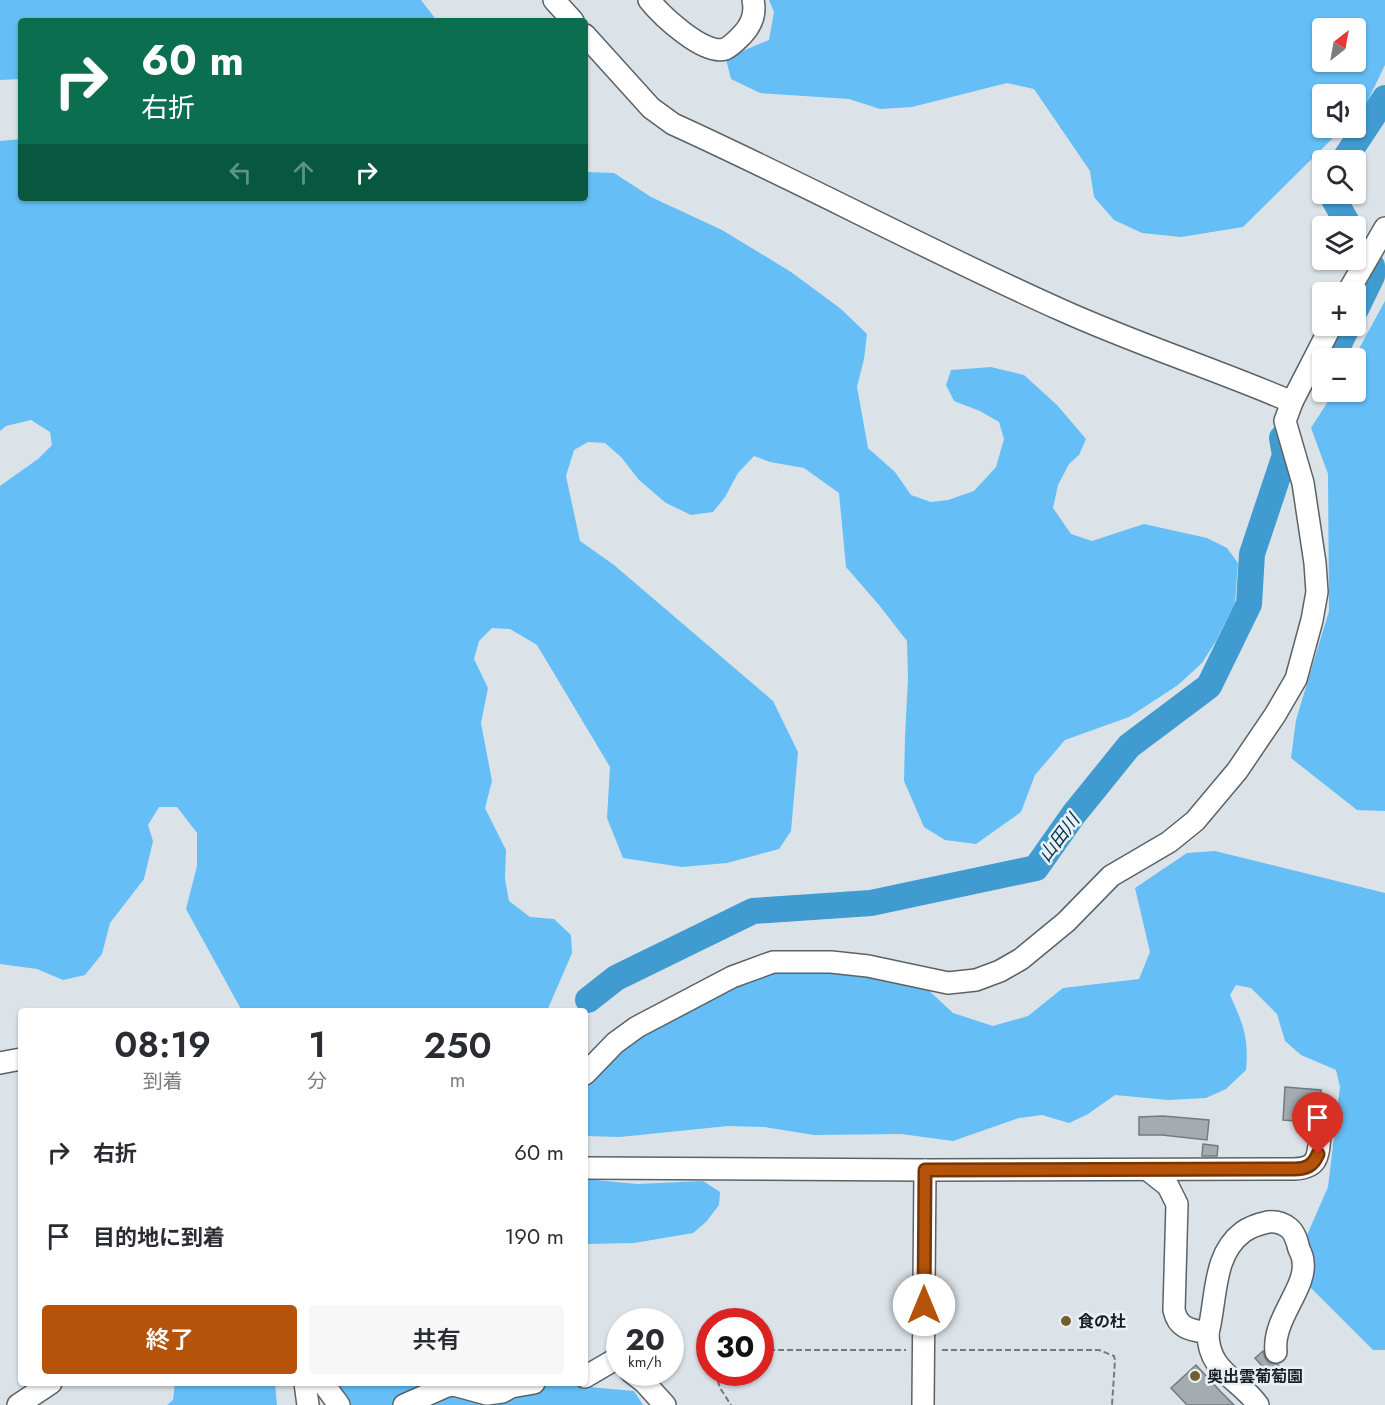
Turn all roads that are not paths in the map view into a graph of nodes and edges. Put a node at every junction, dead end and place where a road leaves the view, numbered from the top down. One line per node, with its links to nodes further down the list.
1 (554, 0): 4 (street)
2 (649, 0): 3 (street)
3 (753, 0)
4 (570, 18)
5 (588, 38): 9 (street)
6 (1385, 228): 7 (street)
7 (1354, 282)
8 (1326, 336): 9 (street)
9 (1292, 402): 12 (street)
10 (18, 1060): 11 (street)
11 (0, 1063)
12 (588, 1071)
13 (1320, 1136): 16 (street)
14 (588, 1168): 15 (street)
15 (925, 1170): 16 (street); 33 (street)
16 (1148, 1170): 17 (street)
17 (1208, 1333): 18 (street); 34 (street)
18 (1276, 1353)
19 (606, 1368): 20 (street)
20 (588, 1376)
21 (46, 1386): 28 (street)
22 (305, 1386): 29 (street)
23 (325, 1386): 30 (street)
24 (447, 1386): 31 (street)
25 (457, 1386): 26 (street)
26 (517, 1386)
27 (648, 1386): 32 (street)
28 (18, 1405)
29 (308, 1405)
30 (339, 1405)
31 (404, 1405)
32 (665, 1405)
33 (924, 1405)
34 (1258, 1405)

